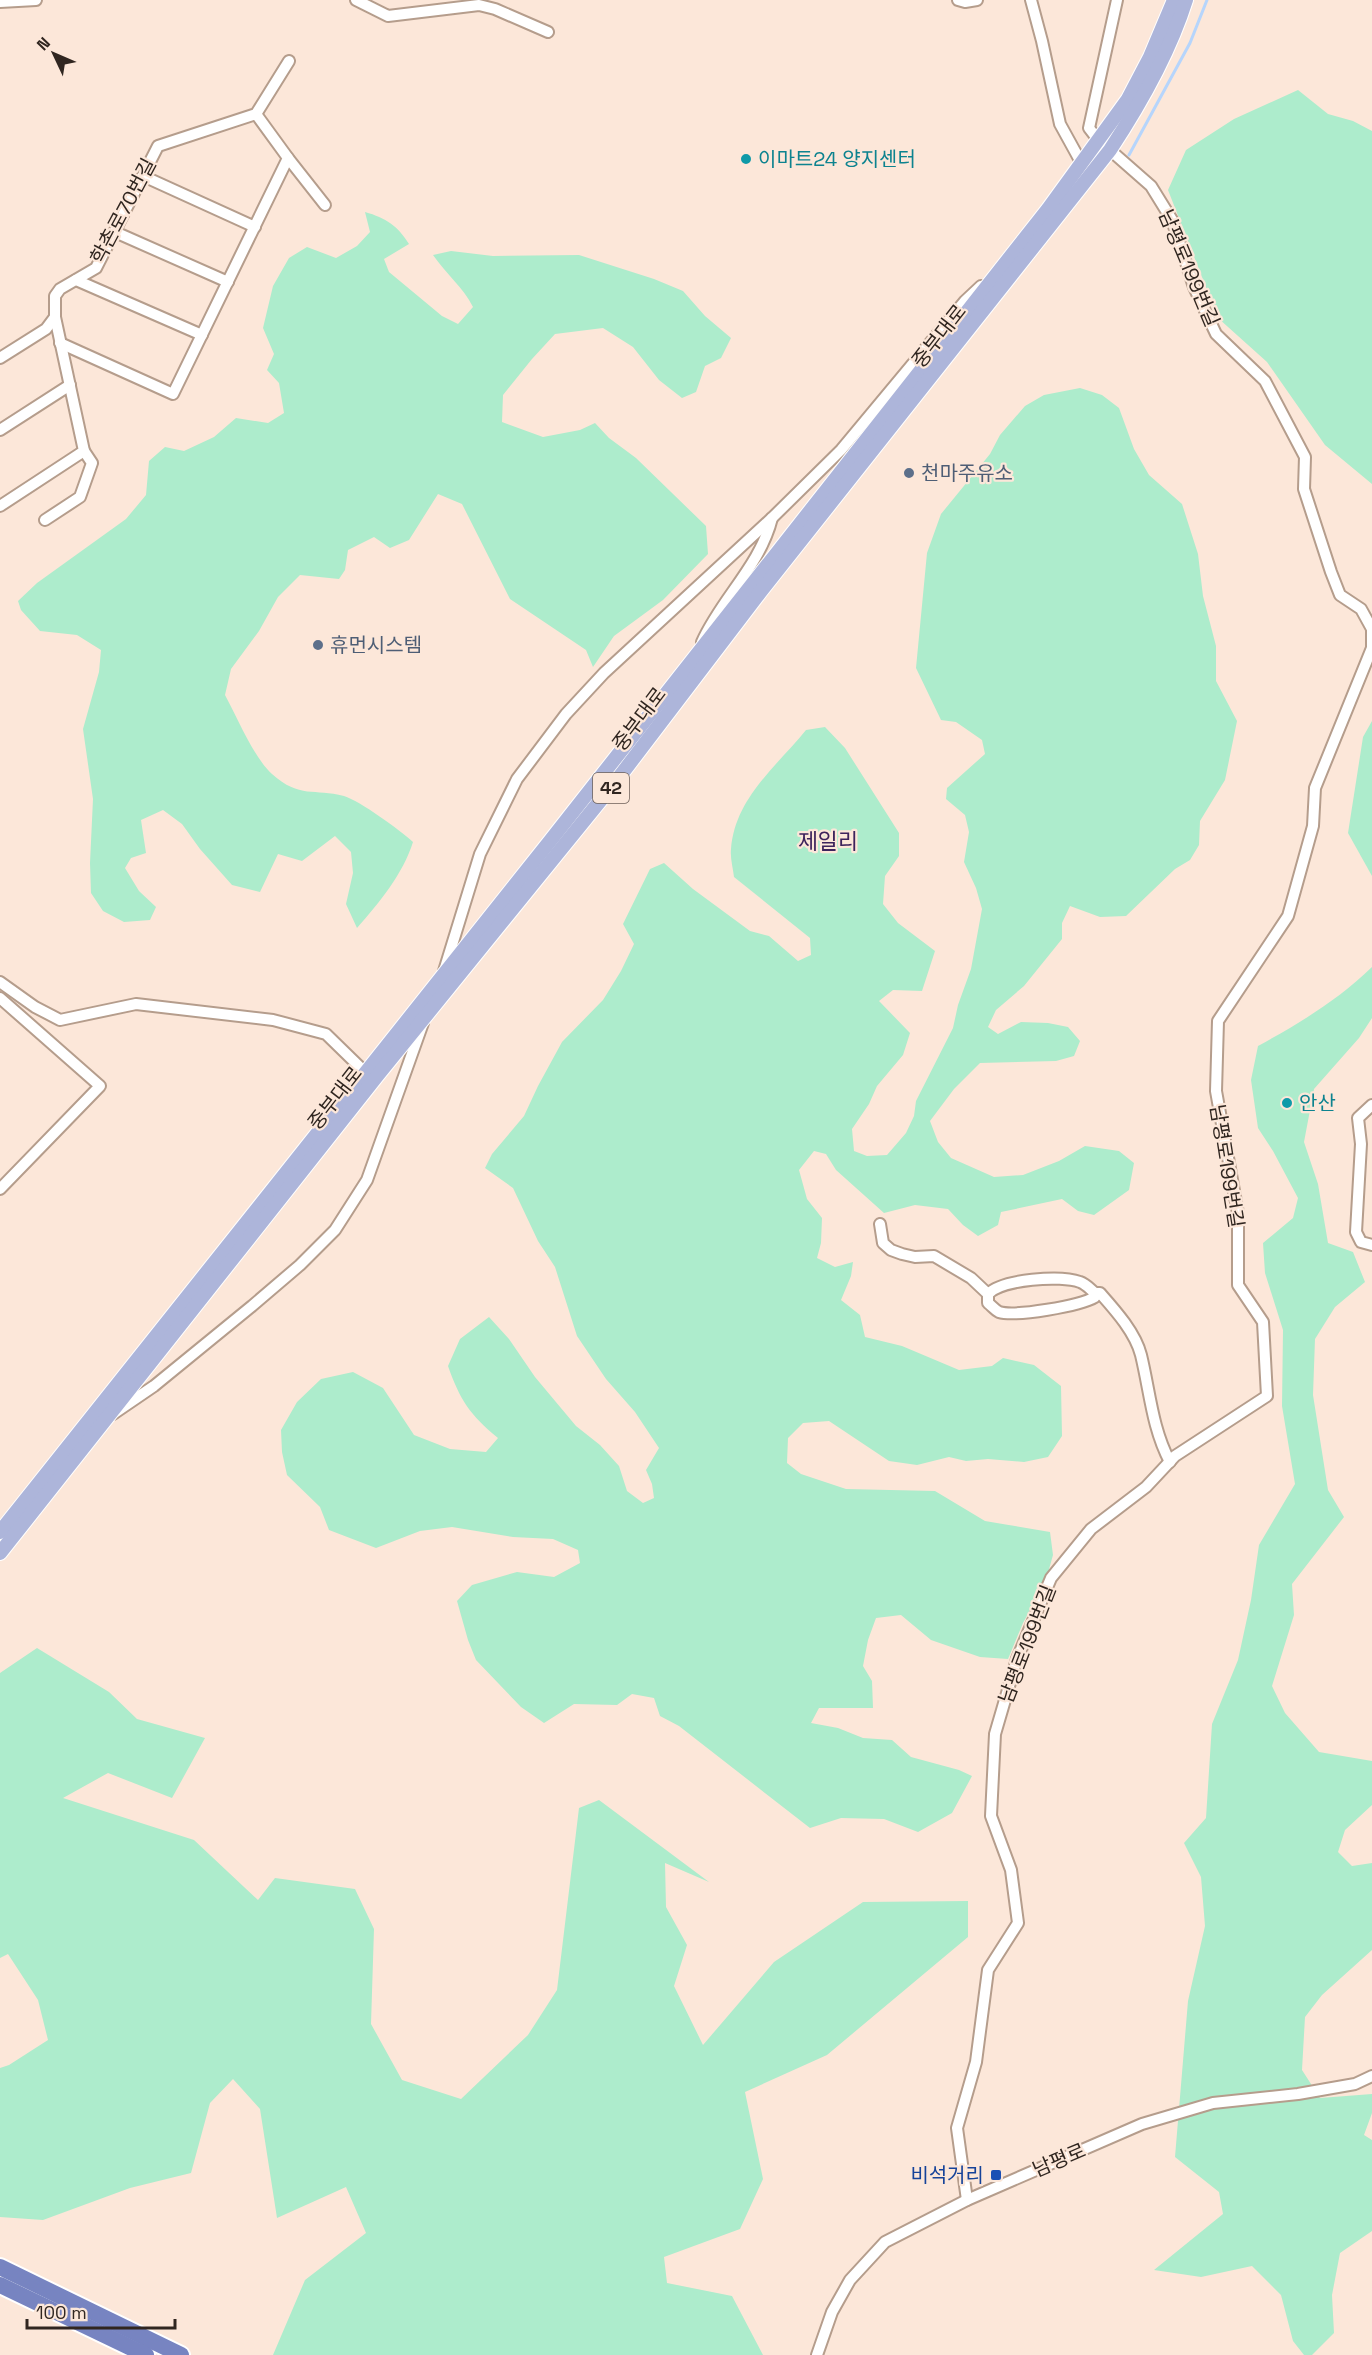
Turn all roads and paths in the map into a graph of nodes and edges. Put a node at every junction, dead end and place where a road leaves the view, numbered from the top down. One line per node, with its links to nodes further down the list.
1 (36, 0): 9 (street)
2 (356, 0): 10 (street)
3 (958, 0): 4 (street)
4 (977, 0)
5 (1031, 0): 15 (street)
6 (1117, 0): 13 (street)
7 (1174, 0): 13 (main road, 중부대로 / 42)
8 (1186, 0): 13 (main road, 중부대로 / 42)
9 (0, 2)
10 (548, 32)
11 (289, 61): 12 (street)
12 (256, 114): 14 (street); 16 (street, 학촌로70번길)
13 (1104, 145): 15 (main road, 중부대로 / 42); 38 (main road, 중부대로 / 42); 48 (street, 남평로199번길)
14 (288, 158): 17 (street); 18 (street)
15 (1082, 164): 20 (main road, 중부대로 / 42)
16 (143, 176): 18 (street); 19 (street, 학촌로70번길)
17 (325, 204)
18 (255, 227): 22 (street)
19 (115, 232): 21 (street, 학촌로70번길); 22 (street)
20 (998, 271): 31 (street); 33 (main road, 중부대로 / 42)
21 (76, 280): 23 (street, 학촌로70번길); 24 (street)
22 (228, 282): 24 (street)
23 (55, 317): 25 (street); 26 (street)
24 (202, 335): 25 (street)
25 (60, 343): 27 (street)
26 (0, 358)
27 (70, 385): 28 (street); 29 (street)
28 (0, 430)
29 (84, 451): 30 (street); 32 (street)
30 (0, 506)
31 (772, 518): 33 (street); 34 (street)
32 (45, 520)
33 (698, 652): 34 (main road, 중부대로 / 42)
34 (442, 977): 40 (main road, 중부대로 / 42)
35 (0, 982): 37 (street)
36 (0, 999): 39 (street)
37 (36, 1007): 39 (street); 40 (street)
38 (425, 1017): 47 (main road, 중부대로 / 42); 47 (street)
39 (26, 1019): 42 (street)
40 (366, 1073): 49 (main road, 중부대로 / 42)
41 (1372, 1105): 44 (street)
42 (0, 1189)
43 (880, 1224): 46 (street)
44 (1372, 1245)
45 (1095, 1293): 46 (street); 46 (street); 48 (street)
46 (987, 1294)
47 (107, 1418): 51 (main road, 중부대로 / 42)
48 (1170, 1462): 53 (street, 남평로199번길)
49 (6, 1520): 50 (main road, 중부대로 / 42)
50 (0, 1532)
51 (0, 1553)
52 (1372, 2076): 53 (street, 남평로)
53 (967, 2200): 58 (street, 남평로)
54 (0, 2267): 57 (highway)
55 (0, 2284): 56 (highway)
56 (146, 2355)
57 (181, 2355)
58 (817, 2355)

